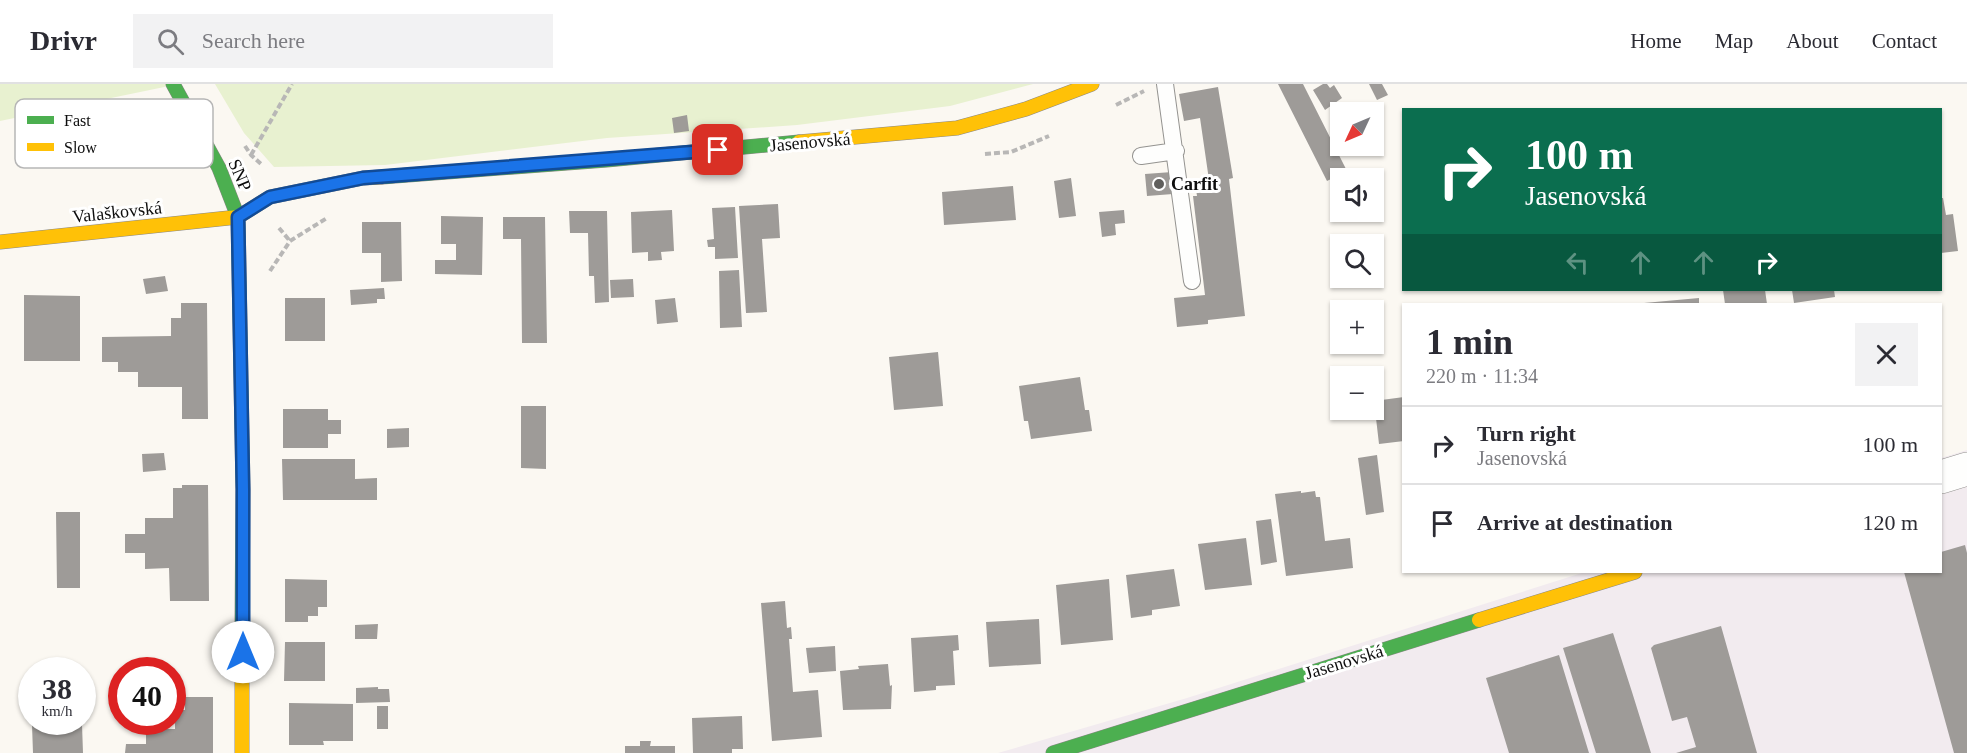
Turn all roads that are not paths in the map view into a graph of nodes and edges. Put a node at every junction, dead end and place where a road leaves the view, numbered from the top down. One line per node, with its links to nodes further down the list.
1 (173, 84): 4 (street, SNP)
2 (1092, 84): 8 (street, Jasenovská)
3 (1165, 84): 5 (lane)
4 (181, 99)
5 (1176, 151): 6 (lane); 10 (lane)
6 (1141, 156)
7 (213, 157): 8 (street, SNP)
8 (238, 217): 9 (street, Valaškovská); 14 (street)
9 (0, 242)
10 (1192, 281)
11 (1967, 469): 12 (street)
12 (1942, 477)
13 (1632, 573): 15 (street, Jasenovská)
14 (242, 753)
15 (1053, 753)

